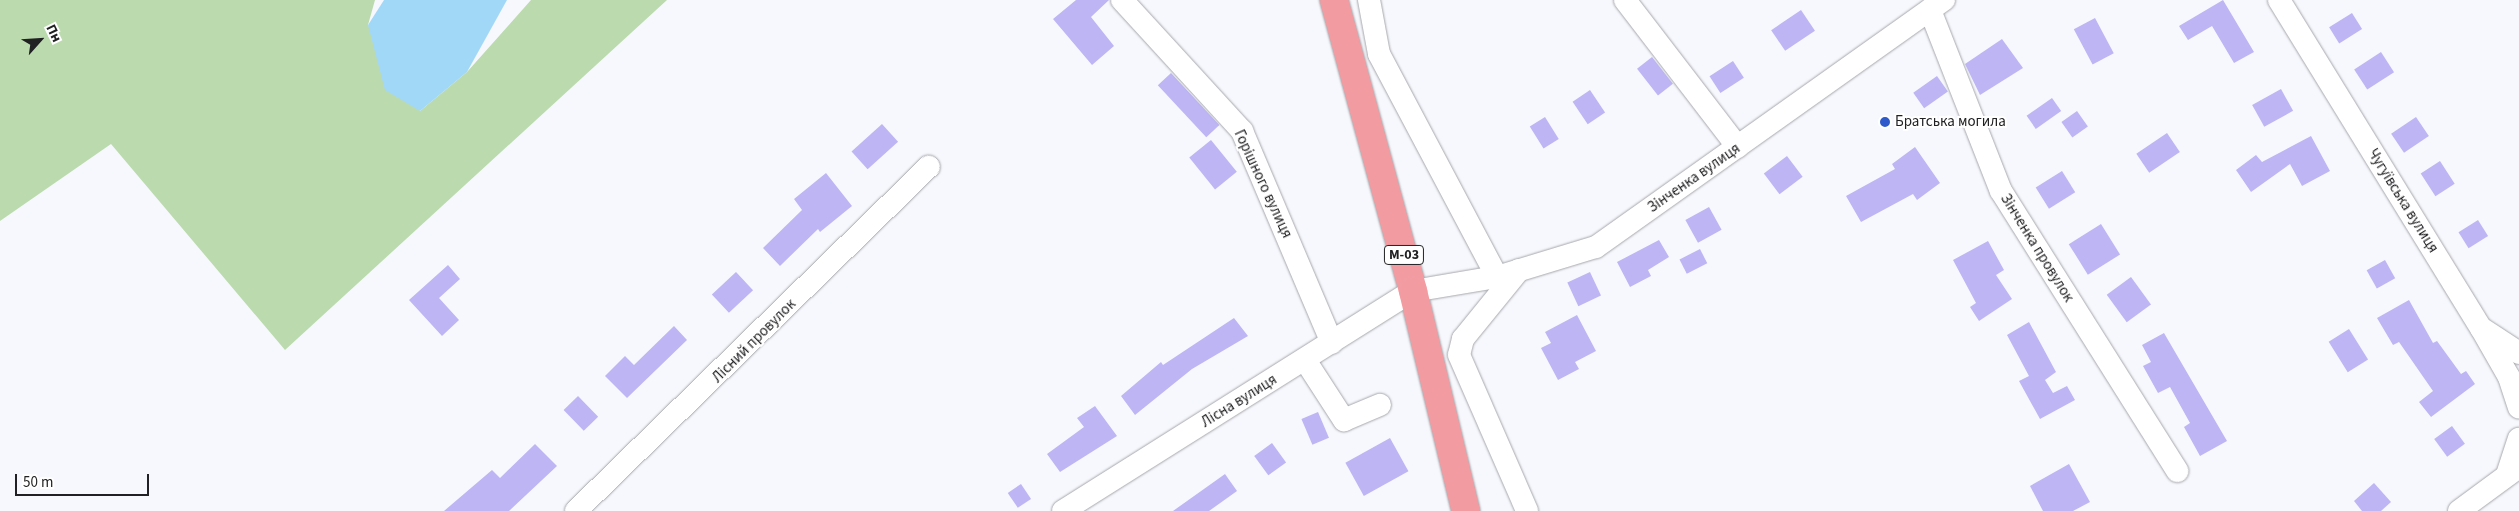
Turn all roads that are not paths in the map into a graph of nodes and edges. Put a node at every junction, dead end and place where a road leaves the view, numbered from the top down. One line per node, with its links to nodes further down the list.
1 (1122, 0): 13 (street, Горішного вулиця)
2 (1334, 0): 11 (highway, М-03)
3 (1369, 0): 10 (street)
4 (1625, 0): 7 (street)
5 (2279, 0): 12 (street, Чугуївська вулиця)
6 (1937, 5): 7 (street, Зінченка вулиця); 19 (street, Зінченка провулок)
7 (1738, 147): 9 (street, Зінченка вулиця)
8 (929, 167): 21 (street, Лісний провулок)
9 (1520, 270): 10 (street, Зінченка вулиця); 24 (street)
10 (1497, 277): 11 (street, Зінченка вулиця)
11 (1414, 291): 13 (street, Лісна вулиця); 23 (highway, М-03)
12 (2481, 328): 14 (street); 17 (street, Чугуївська вулиця)
13 (1332, 343): 15 (street, Лісна вулиця)
14 (2519, 353)
15 (1305, 360): 16 (street); 22 (street, Лісна вулиця)
16 (1380, 405)
17 (2519, 406)
18 (2519, 439): 20 (street)
19 (2177, 471)
20 (2513, 471): 25 (street)
21 (576, 511)
22 (1063, 511)
23 (1466, 511)
24 (1527, 511)
25 (2459, 511)

